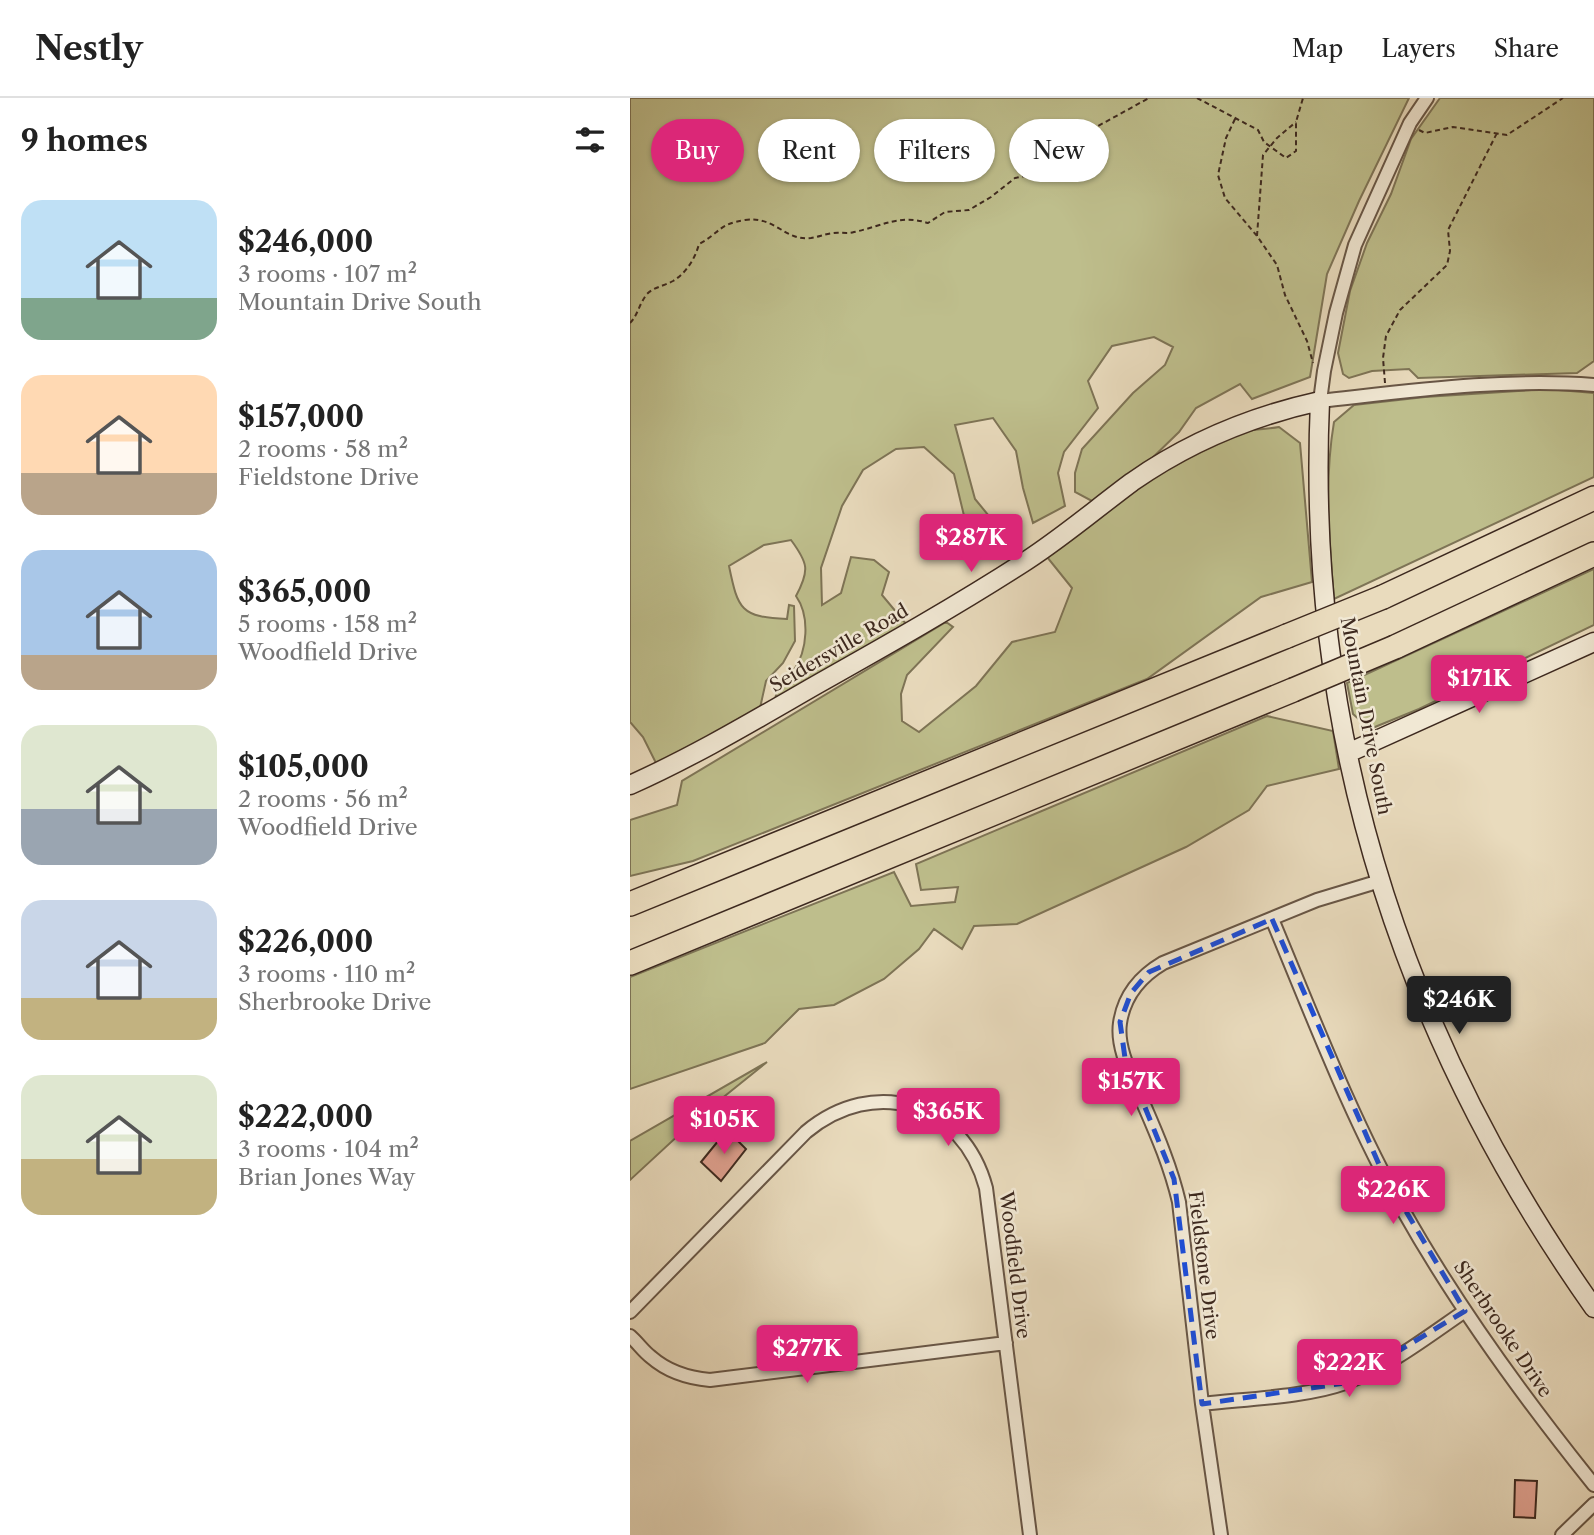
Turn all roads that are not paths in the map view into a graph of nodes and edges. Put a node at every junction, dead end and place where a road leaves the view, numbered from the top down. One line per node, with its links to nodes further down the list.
1 (1427, 98): 3 (street, Mountain Drive South)
2 (1594, 385): 3 (street)
3 (1320, 401): 7 (street, Mountain Drive South); 8 (street, Seidersville Road)
4 (1594, 499): 10 (highway, bridge)
5 (1594, 554): 12 (highway, bridge)
6 (1594, 642): 7 (street)
7 (1349, 753): 9 (street, Mountain Drive South)
8 (630, 785)
9 (1380, 881): 11 (street, Fieldstone Drive); 13 (street, Mountain Drive South)
10 (630, 904)
11 (1272, 919): 14 (street, Sherbrooke Drive); 18 (street, Fieldstone Drive)
12 (630, 963)
13 (1594, 1308)
14 (1465, 1311): 18 (street); 19 (street, Sherbrooke Drive)
15 (630, 1312): 17 (street, Woodfield Drive)
16 (630, 1336): 17 (street)
17 (1006, 1343): 21 (street, Woodfield Drive)
18 (1202, 1404): 22 (street, Fieldstone Drive)
19 (1594, 1485)
20 (1594, 1504): 23 (street)
21 (1030, 1535)
22 (1221, 1535)
23 (1562, 1535)

